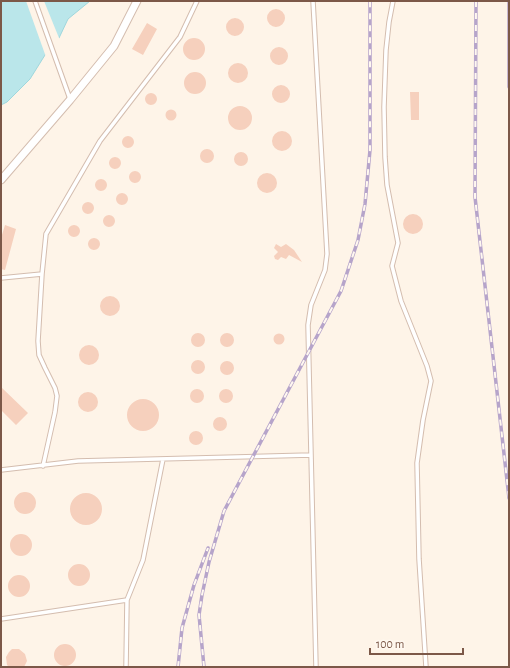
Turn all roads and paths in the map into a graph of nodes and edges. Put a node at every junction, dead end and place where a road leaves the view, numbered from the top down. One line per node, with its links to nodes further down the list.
1 (35, 1): 6 (lane)
2 (137, 1): 6 (street)
3 (197, 1): 8 (lane)
4 (313, 1): 10 (lane)
5 (393, 1): 18 (lane)
6 (70, 100): 7 (street)
7 (1, 180)
8 (42, 274): 9 (lane); 12 (lane)
9 (1, 278)
10 (311, 455): 11 (lane); 17 (lane)
11 (163, 459): 12 (lane); 14 (lane)
12 (43, 466): 13 (lane)
13 (1, 470)
14 (127, 600): 15 (lane); 16 (lane)
15 (1, 619)
16 (126, 667)
17 (316, 667)
18 (426, 667)

